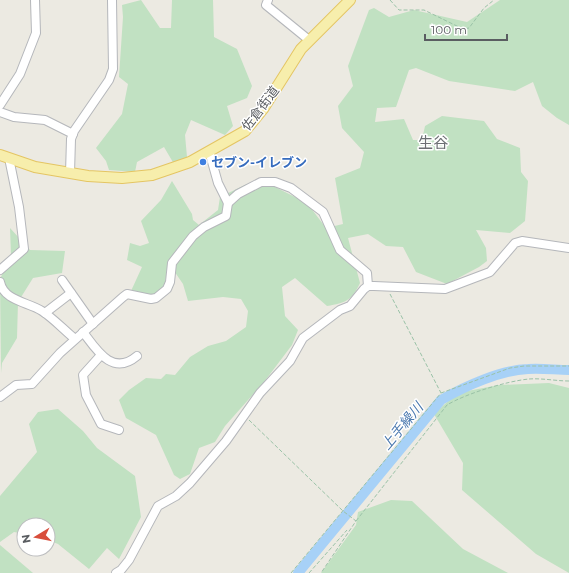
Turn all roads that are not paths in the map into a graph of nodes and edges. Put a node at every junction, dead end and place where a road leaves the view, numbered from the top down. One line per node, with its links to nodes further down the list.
1 (35, 0): 6 (street)
2 (112, 0): 8 (street)
3 (268, 0): 5 (street)
4 (350, 0): 5 (main road, 佐倉街道)
5 (309, 40): 9 (main road, 佐倉街道)
6 (0, 105)
7 (0, 112): 8 (street)
8 (73, 134): 11 (street)
9 (209, 151): 11 (main road, 佐倉街道); 12 (street)
10 (4, 157): 11 (main road, 佐倉街道); 14 (street)
11 (70, 173)
12 (228, 203): 17 (street); 20 (street)
13 (569, 248): 17 (street)
14 (0, 270)
15 (62, 280): 18 (street)
16 (0, 282): 19 (street)
17 (368, 286): 27 (street)
18 (71, 294): 19 (street); 20 (street)
19 (45, 313): 22 (street)
20 (93, 324): 21 (street)
21 (83, 332): 22 (street); 23 (street)
22 (74, 339): 25 (street)
23 (101, 355): 24 (street); 26 (street)
24 (137, 356)
25 (0, 397)
26 (119, 430)
27 (116, 573)

